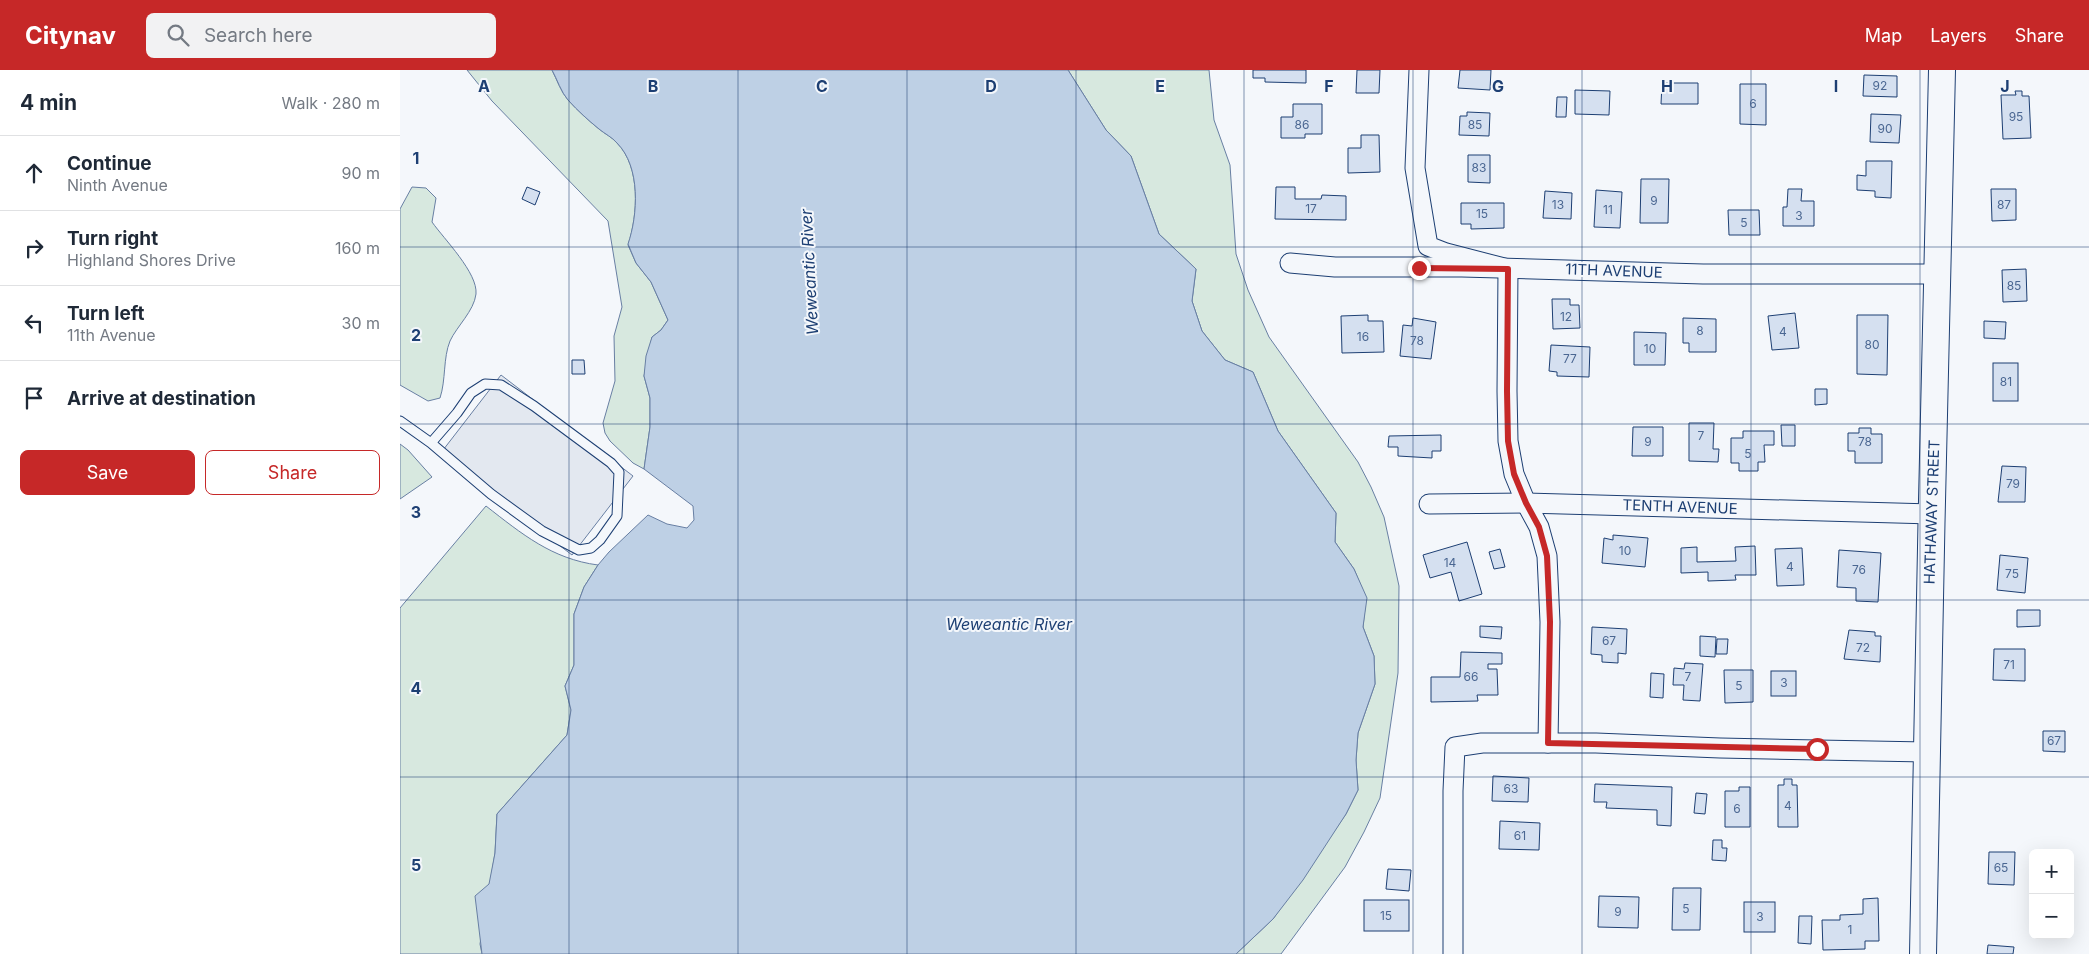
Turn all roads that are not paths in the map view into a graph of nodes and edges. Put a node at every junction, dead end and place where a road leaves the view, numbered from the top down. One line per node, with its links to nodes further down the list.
1 (1419, 70): 4 (street)
2 (1942, 70): 5 (street, HATHAWAY STREET)
3 (1290, 263): 4 (street, 11TH AVENUE)
4 (1508, 269): 5 (street, 11TH AVENUE); 8 (street)
5 (1938, 274): 10 (street, HATHAWAY STREET)
6 (400, 421): 7 (lane)
7 (431, 443): 7 (lane)
8 (1526, 503): 9 (street, TENTH AVENUE); 10 (street, TENTH AVENUE); 11 (street)
9 (1429, 504)
10 (1932, 514): 12 (street, HATHAWAY STREET)
11 (1548, 743): 12 (street); 13 (street)
12 (1926, 752): 14 (street, HATHAWAY STREET)
13 (1453, 954)
14 (1923, 954)

